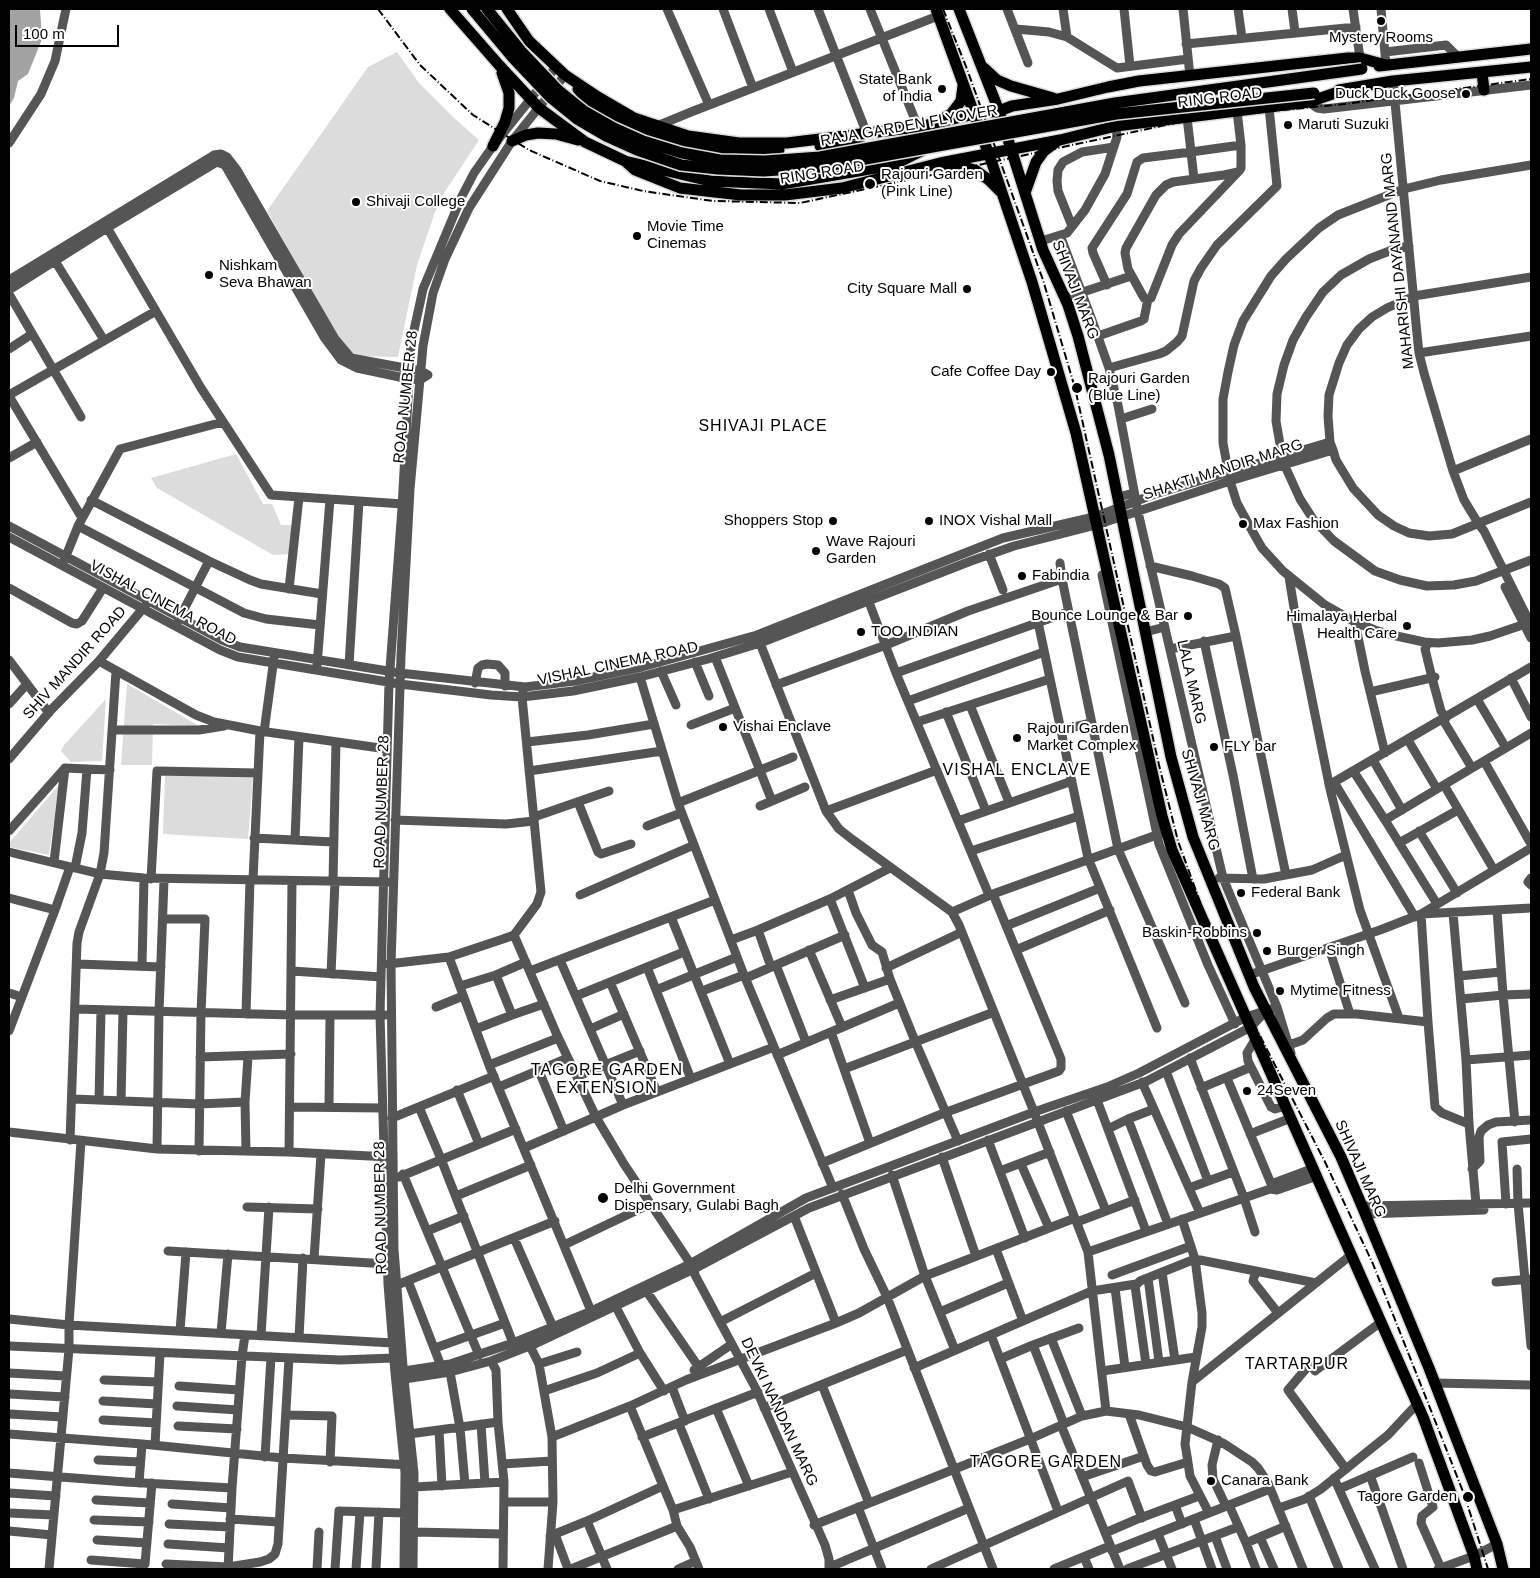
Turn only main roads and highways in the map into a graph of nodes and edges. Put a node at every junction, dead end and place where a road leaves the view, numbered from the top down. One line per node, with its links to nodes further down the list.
1 (450, 9): 9 (main road, RING ROAD)
2 (472, 9): 28 (main road, RAJA GARDEN FLYOVER, bridge)
3 (487, 9): 27 (main road, RAJA GARDEN FLYOVER, bridge)
4 (507, 9): 12 (main road, RING ROAD)
5 (959, 9): 10 (main road, SHIVAJI MARG)
6 (937, 12): 14 (main road)
7 (1531, 49): 8 (main road, RAJA GARDEN FLYOVER)
8 (1361, 63): 15 (main road, RING ROAD); 27 (main road, RAJA GARDEN FLYOVER, bridge)
9 (499, 65): 25 (main road, RING ROAD); 26 (main road)
10 (981, 65): 18 (main road); 19 (main road, SHIVAJI MARG)
11 (1531, 68): 13 (main road, RAJA GARDEN FLYOVER)
12 (560, 71): 21 (main road, RING ROAD); 27 (main road, bridge)
13 (1482, 72): 16 (main road); 17 (main road, RAJA GARDEN FLYOVER)
14 (963, 84): 20 (main road); 21 (main road)
15 (1108, 87): 18 (main road, RING ROAD); 22 (main road)
16 (1484, 90)
17 (1312, 98): 22 (main road, RING ROAD); 28 (main road, RAJA GARDEN FLYOVER, bridge)
18 (1058, 99): 19 (main road, RING ROAD)
19 (999, 111): 20 (main road, RING ROAD); 29 (main road, SHIVAJI MARG)
20 (975, 114): 21 (main road, RING ROAD); 30 (main road)
21 (934, 123)
22 (1116, 126): 23 (main road, RING ROAD)
23 (1060, 140): 29 (main road, RING ROAD); 33 (main road)
24 (512, 141): 25 (main road)
25 (585, 142): 31 (main road, RING ROAD)
26 (493, 146)
27 (875, 148)
28 (927, 148): 31 (main road, bridge)
29 (1011, 149): 30 (main road, RING ROAD); 33 (main road, SHIVAJI MARG)
30 (989, 154): 32 (main road, RING ROAD); 34 (main road)
31 (625, 161): 32 (main road, RING ROAD)
32 (933, 165): 34 (main road)
33 (1025, 193): 36 (main road, SHIVAJI MARG)
34 (1003, 194): 35 (main road)
35 (1477, 1569)
36 (1503, 1569)

